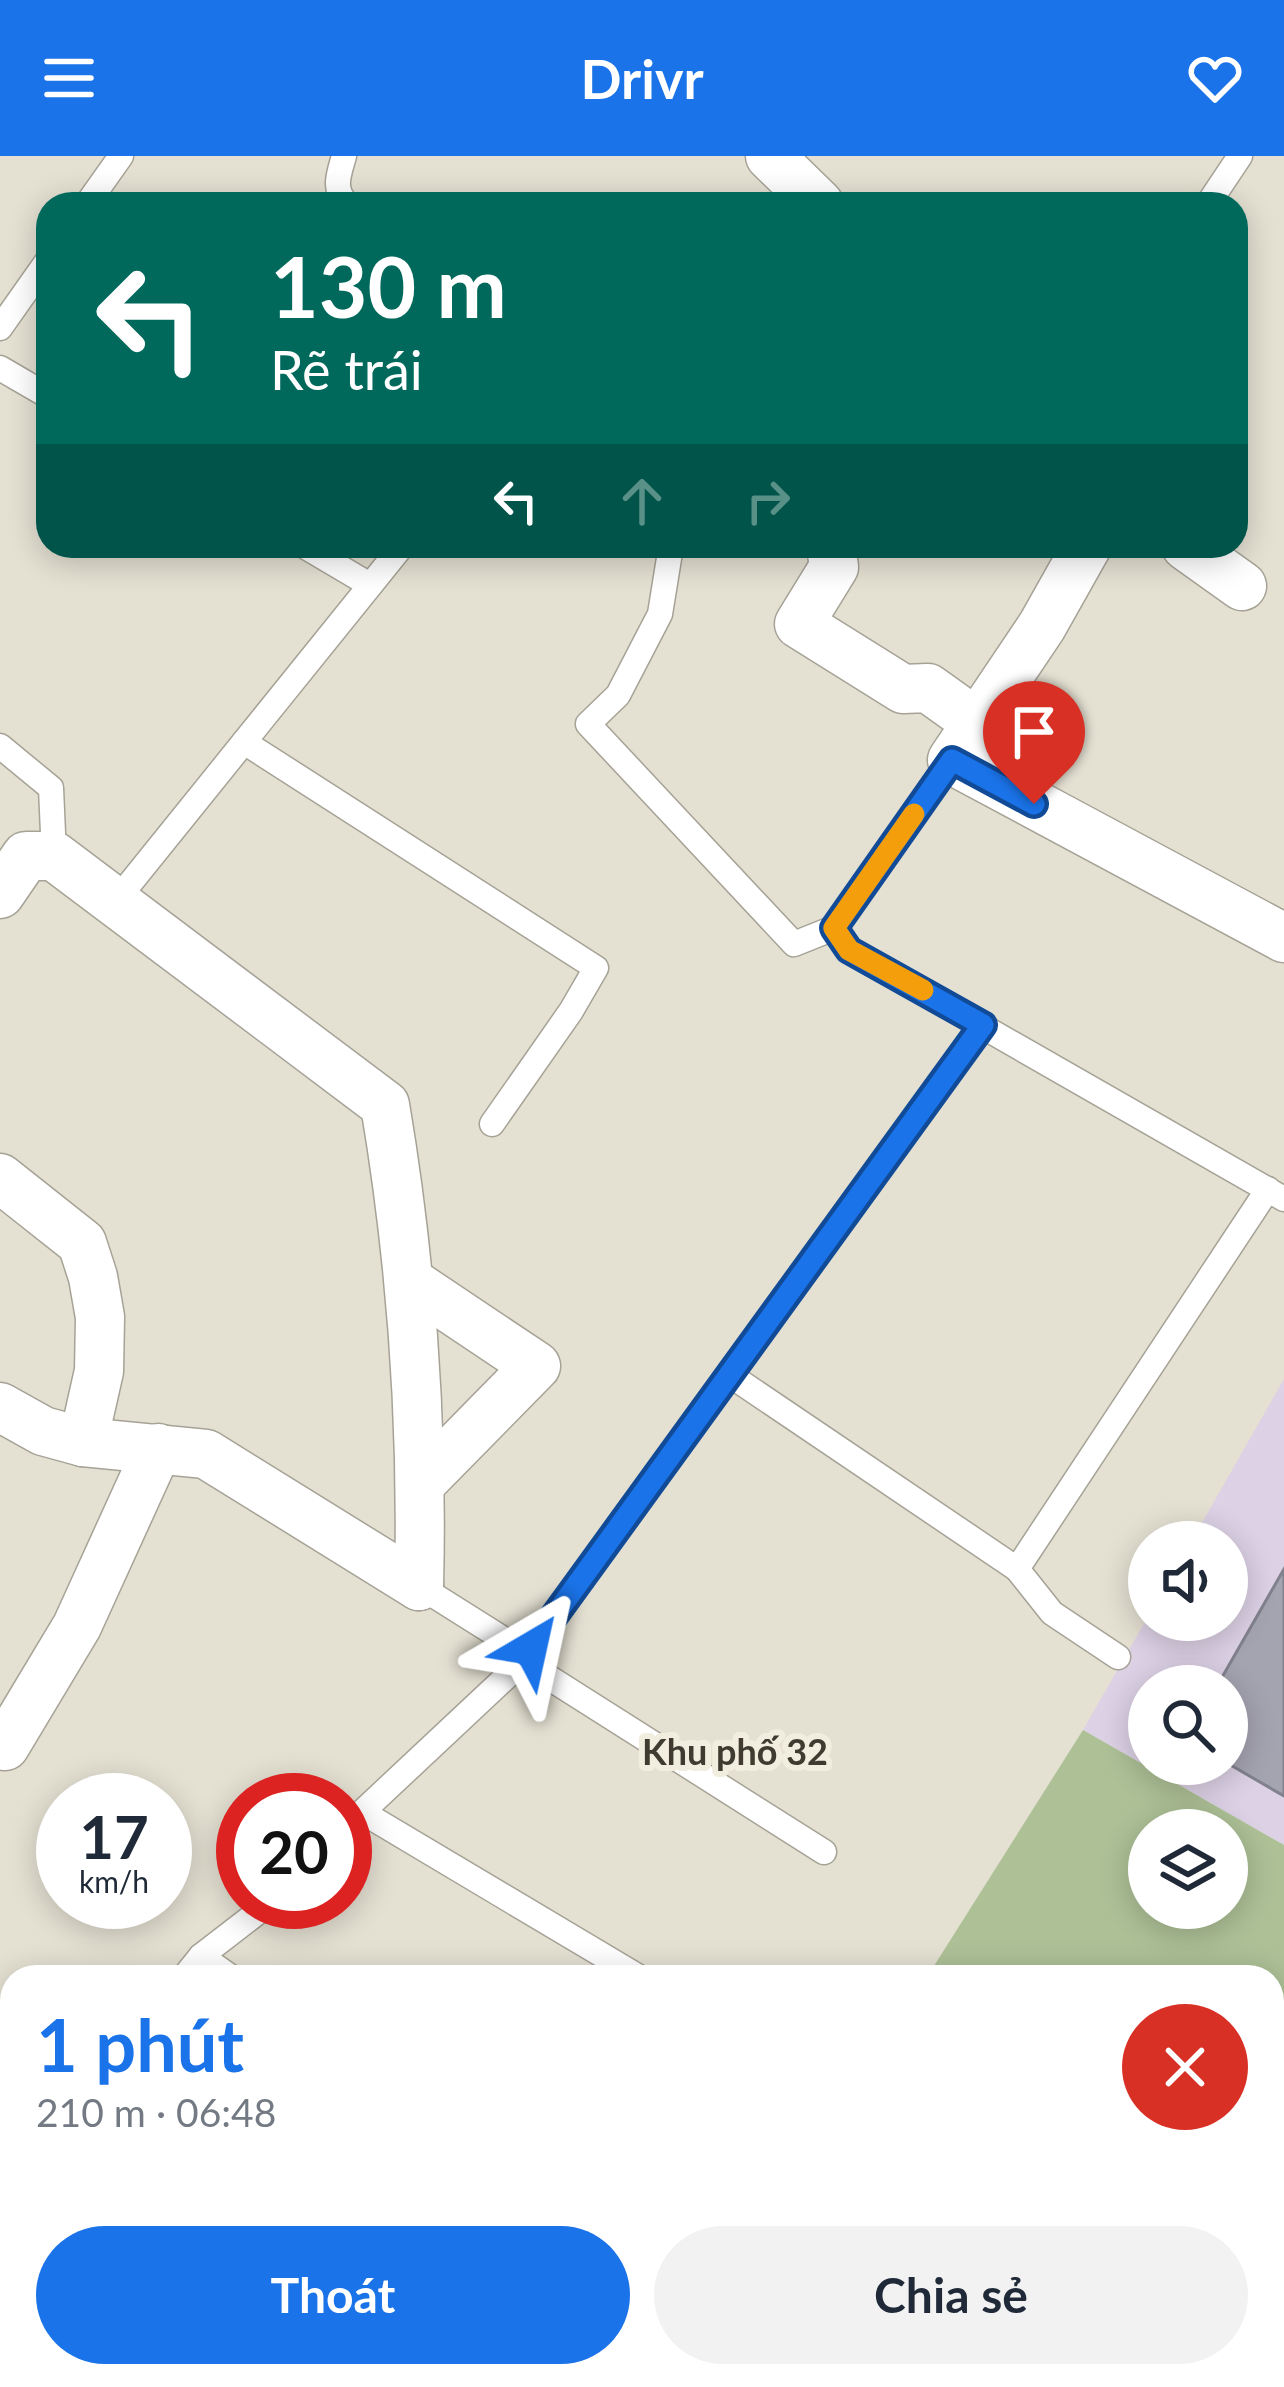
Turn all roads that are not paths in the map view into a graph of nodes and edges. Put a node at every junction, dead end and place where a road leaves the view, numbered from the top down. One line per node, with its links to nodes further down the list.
1 (122, 156): 5 (lane)
2 (344, 156): 6 (lane)
3 (770, 156): 7 (street)
4 (1240, 156): 8 (lane)
5 (96, 192)
6 (339, 192)
7 (807, 192)
8 (1216, 192)
9 (36, 277): 10 (lane)
10 (0, 328)
11 (0, 368): 12 (lane)
12 (36, 389)
13 (324, 558): 19 (lane)
14 (392, 558): 19 (lane)
15 (669, 558): 27 (lane)
16 (833, 558): 21 (street)
17 (1080, 558): 21 (street)
18 (1203, 558): 20 (street)
19 (370, 585): 22 (lane)
20 (1242, 586)
21 (964, 741): 27 (lane); 28 (street)
22 (244, 742): 26 (lane); 30 (lane)
23 (0, 746): 24 (lane)
24 (54, 856): 25 (street); 26 (street)
25 (0, 894)
26 (115, 902): 33 (street)
27 (834, 928): 29 (lane)
28 (1284, 938)
29 (983, 1025): 32 (lane); 34 (lane)
30 (492, 1124)
31 (0, 1178): 36 (street)
32 (1276, 1194): 39 (lane)
33 (409, 1280): 38 (street); 38 (street)
34 (730, 1376): 39 (lane); 41 (lane)
35 (0, 1407): 36 (street)
36 (82, 1442): 37 (street)
37 (158, 1448): 40 (street); 43 (street)
38 (422, 1481): 40 (street)
39 (1017, 1569): 42 (lane)
40 (419, 1586): 41 (lane)
41 (526, 1656): 44 (lane); 46 (lane)
42 (1118, 1658)
43 (5, 1746)
44 (372, 1803)
45 (372, 1830): 51 (lane)
46 (824, 1852)
47 (236, 1929): 48 (lane)
48 (201, 1956): 49 (lane); 50 (lane)
49 (194, 1965)
50 (214, 1965)
51 (617, 1965)

